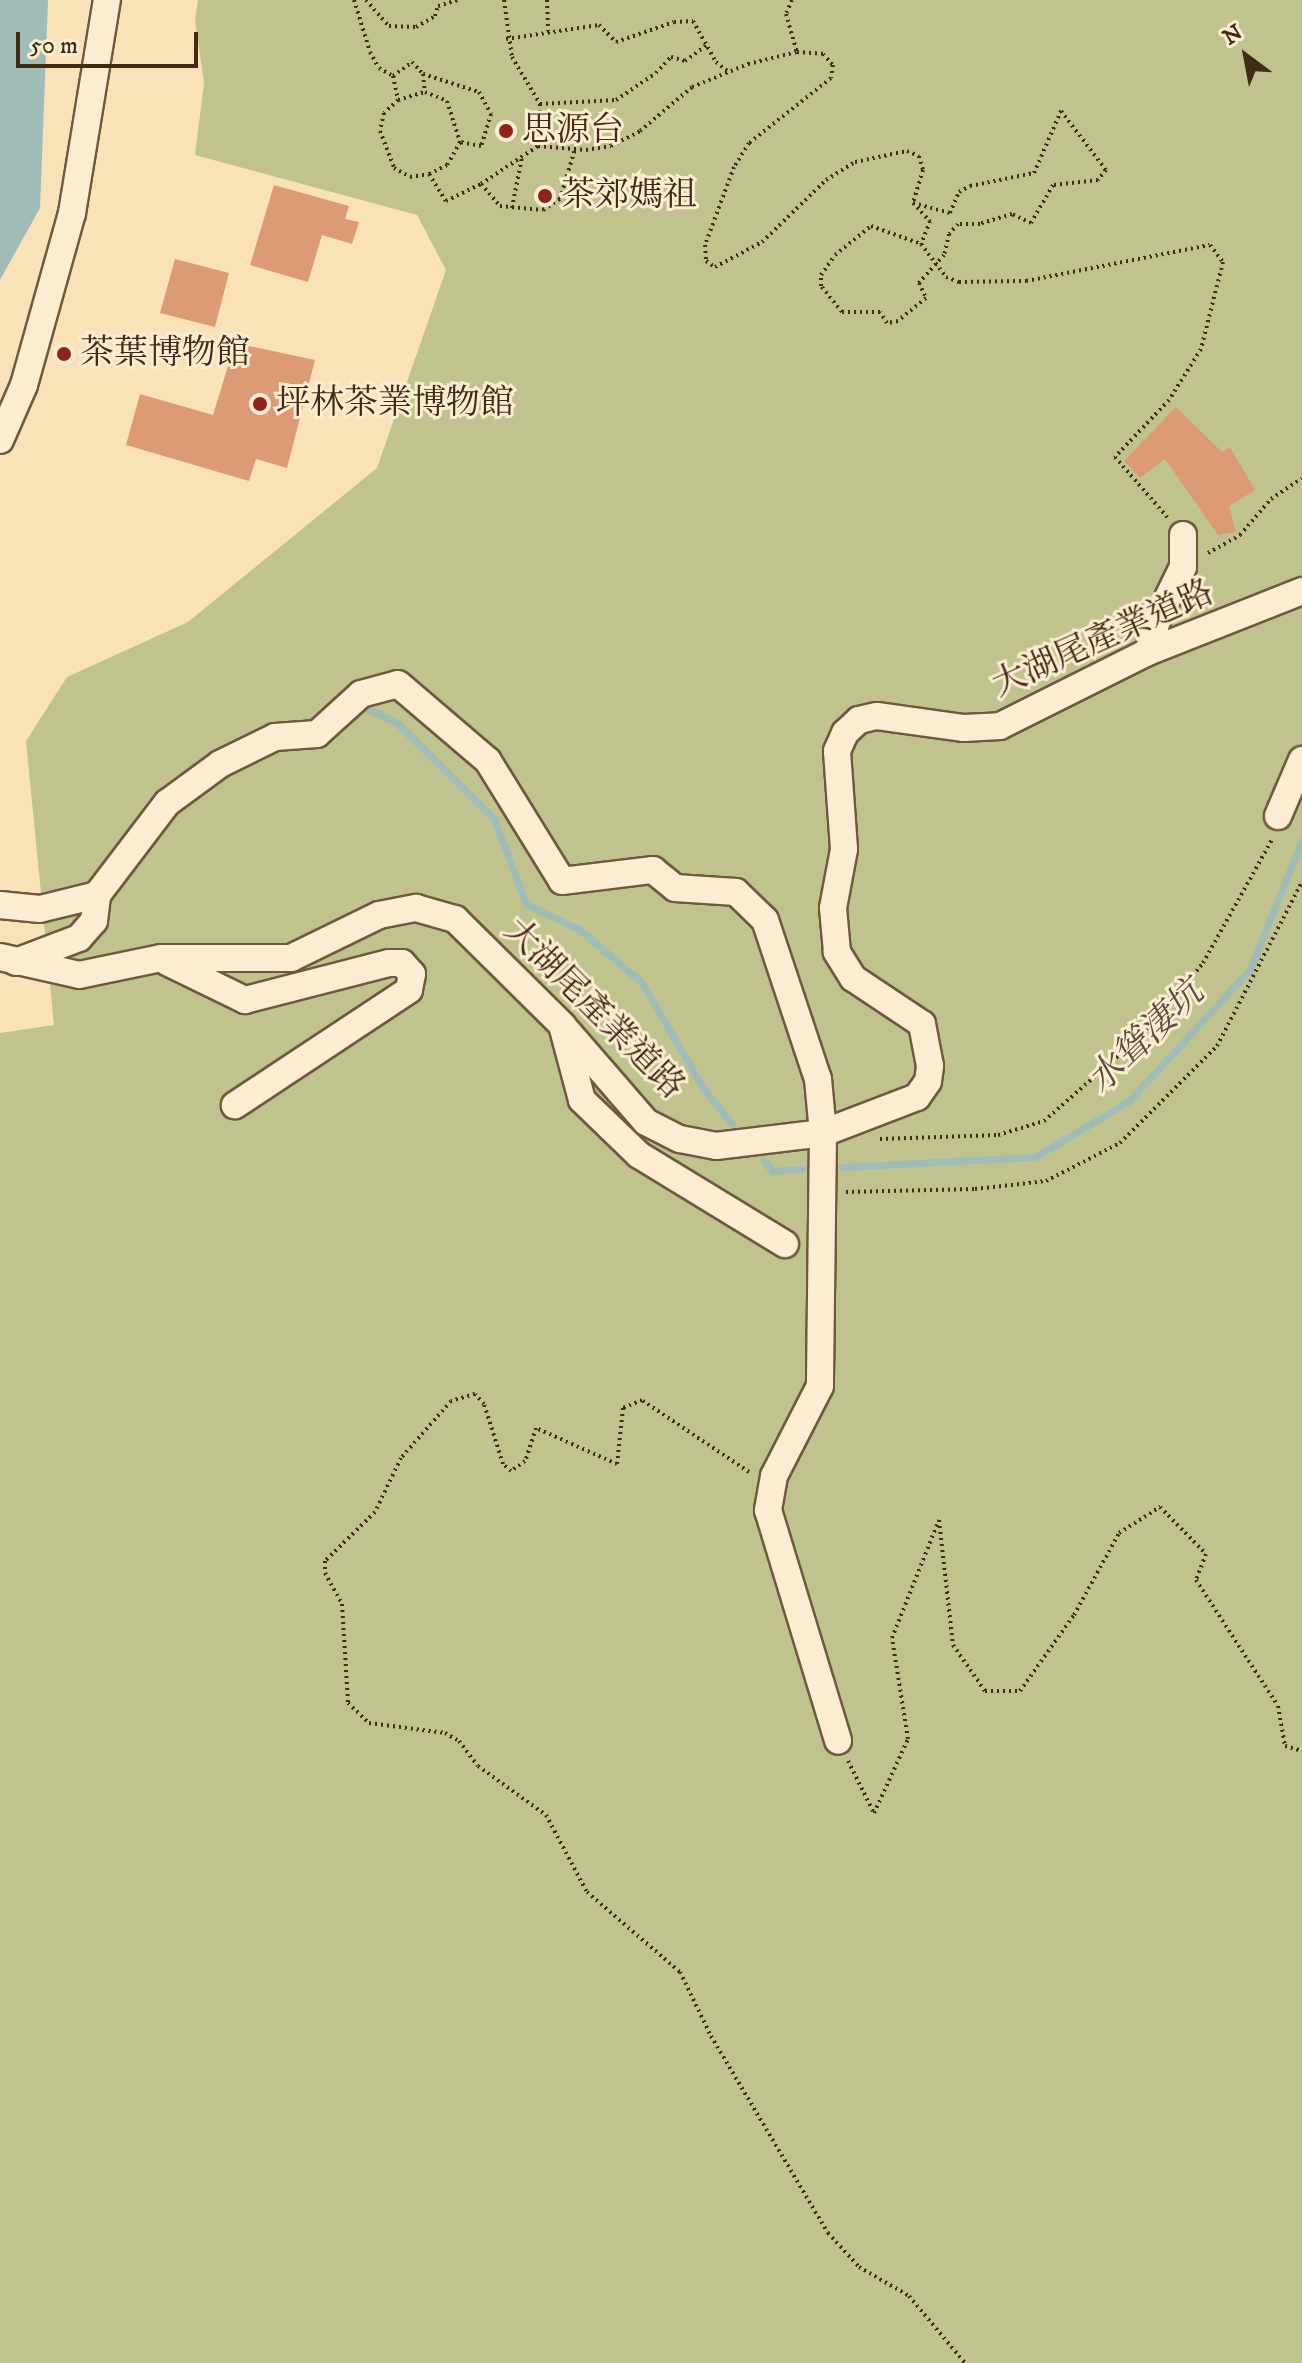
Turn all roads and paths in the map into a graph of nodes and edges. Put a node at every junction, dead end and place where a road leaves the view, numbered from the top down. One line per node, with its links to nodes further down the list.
1 (107, 0): 28 (street)
2 (354, 0): 14 (path)
3 (366, 0): 4 (path)
4 (458, 0)
5 (504, 0): 9 (path)
6 (547, 0): 8 (path)
7 (792, 0): 11 (path)
8 (548, 31): 9 (path); 10 (path)
9 (506, 39): 17 (path)
10 (706, 46): 12 (path); 17 (path)
11 (797, 52): 12 (path); 24 (path)
12 (729, 72): 20 (path)
13 (423, 74): 14 (path); 15 (path); 18 (path)
14 (393, 76): 16 (path)
15 (425, 92): 16 (path); 18 (path)
16 (398, 100): 22 (path)
17 (540, 104): 19 (path)
18 (460, 142): 22 (path)
19 (538, 146): 20 (path); 21 (path)
20 (575, 149): 25 (path)
21 (522, 157): 23 (path); 25 (path)
22 (429, 174): 23 (path)
23 (481, 184): 25 (path)
24 (913, 203): 26 (path); 27 (path)
25 (512, 208)
26 (921, 244): 27 (path); 27 (path)
27 (935, 264): 30 (path)
28 (0, 440)
29 (1302, 478): 31 (path)
30 (1183, 535): 31 (street)
31 (1183, 567): 33 (street)
32 (1302, 591): 33 (street, 大湖尾產業道路)
33 (1148, 652): 43 (street, 大湖尾產業道路)
34 (1302, 760): 35 (street)
35 (1278, 823): 44 (path)
36 (1302, 882): 45 (path)
37 (97, 895): 38 (street); 40 (street); 43 (street)
38 (0, 905)
39 (161, 958): 40 (street, 大湖尾產業道路); 41 (street, 大湖尾產業道路); 42 (street)
40 (7, 960)
41 (562, 1025): 43 (street, 大湖尾產業道路); 46 (street)
42 (235, 1105)
43 (823, 1133): 45 (street)
44 (869, 1139)
45 (822, 1192): 47 (street)
46 (785, 1244)
47 (774, 1476): 48 (street); 50 (path)
48 (838, 1741): 49 (path)
49 (1302, 1751)
50 (965, 2363)

